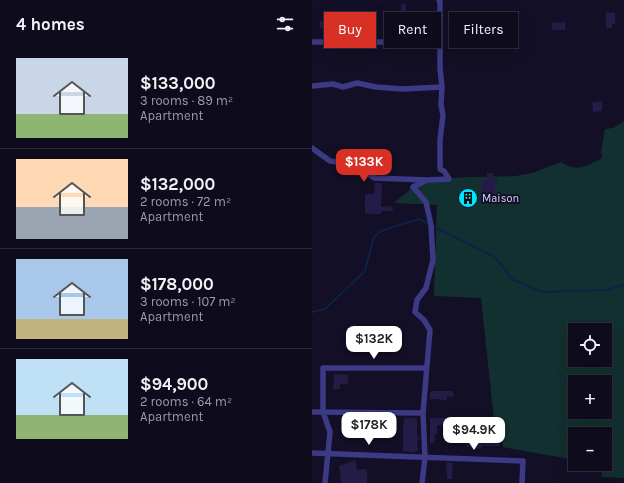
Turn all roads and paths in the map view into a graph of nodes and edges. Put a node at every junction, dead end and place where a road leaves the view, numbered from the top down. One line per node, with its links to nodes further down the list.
1 (439, 0): 2 (street)
2 (440, 12)
3 (312, 42): 4 (street)
4 (384, 42)
5 (439, 48): 7 (street)
6 (312, 86): 7 (street)
7 (442, 87): 9 (street)
8 (312, 148): 9 (street)
9 (427, 180): 10 (street)
10 (426, 368): 12 (street); 13 (street)
11 (312, 412): 12 (street)
12 (323, 412): 13 (street); 15 (street)
13 (423, 414): 16 (street)
14 (312, 453): 15 (street)
15 (328, 453): 16 (street); 17 (street)
16 (425, 458): 18 (street); 19 (street)
17 (325, 483)
18 (422, 483)
19 (522, 483)

